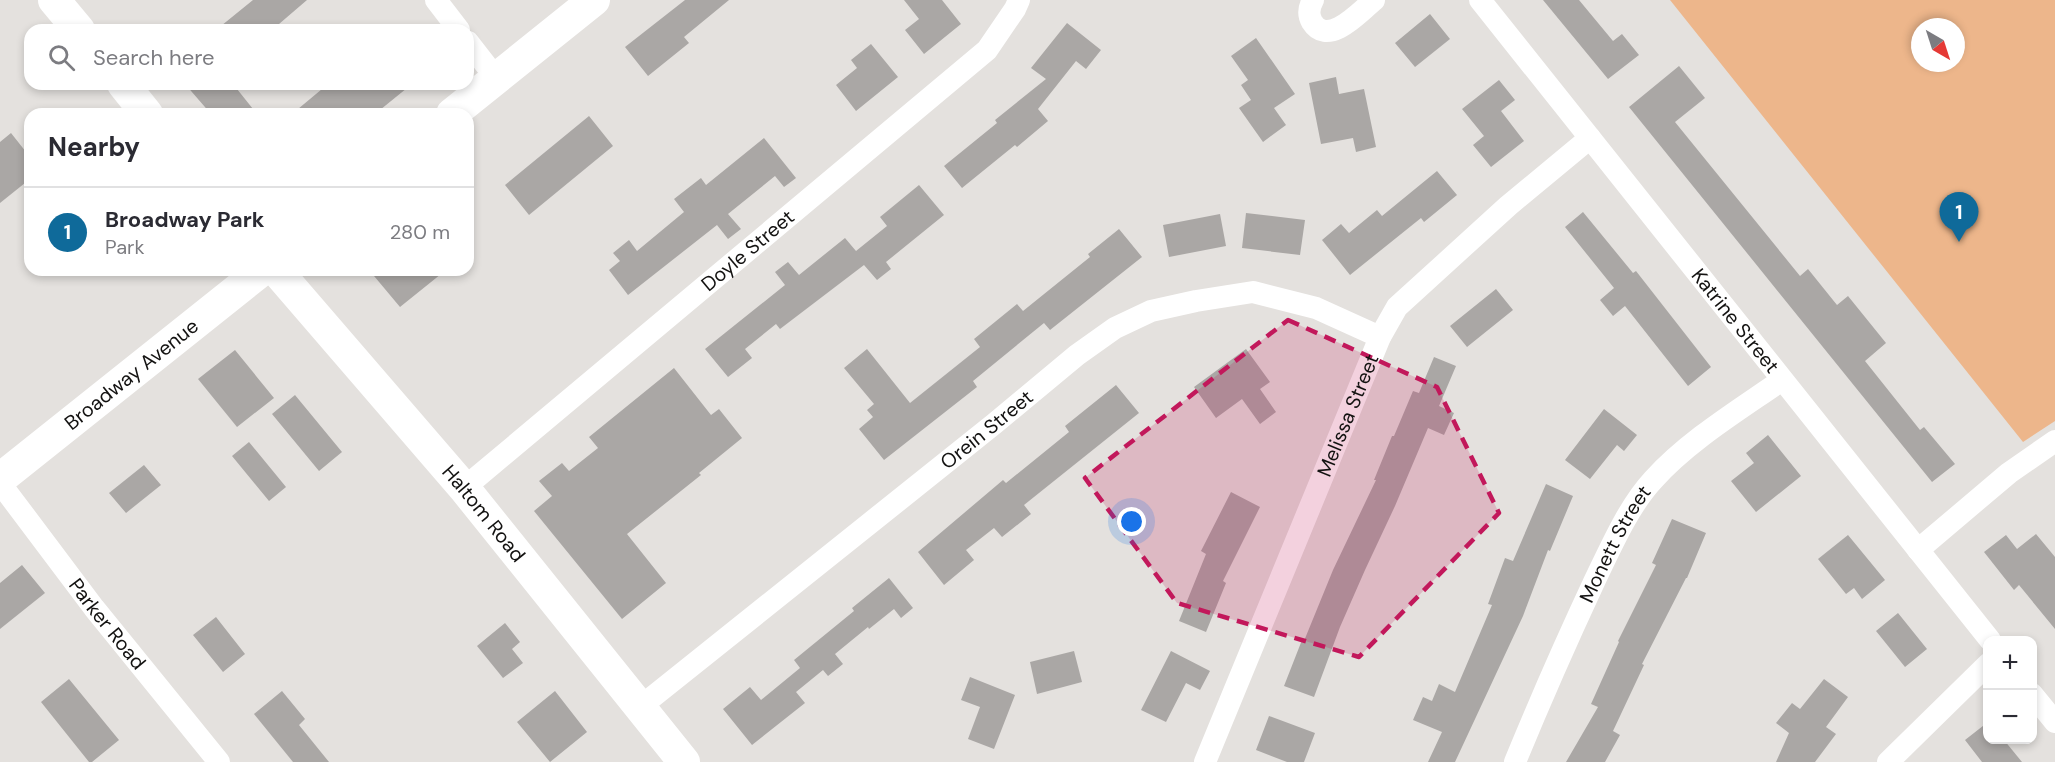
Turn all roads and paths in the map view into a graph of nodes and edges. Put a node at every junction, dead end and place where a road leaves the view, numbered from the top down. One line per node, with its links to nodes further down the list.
1 (54, 0): 8 (main road)
2 (436, 0): 9 (street)
3 (594, 0): 11 (main road)
4 (1019, 0): 22 (street, Doyle Street)
5 (1313, 0): 6 (street)
6 (1374, 0)
7 (1480, 0): 15 (street, Katrine Street)
8 (74, 24)
9 (454, 24)
10 (474, 50): 11 (street)
11 (496, 78): 14 (main road)
12 (128, 90): 13 (main road)
13 (142, 108)
14 (459, 108)
15 (1590, 138): 18 (street, Melissa Street); 19 (street, Katrine Street)
16 (255, 276): 21 (main road, Broadway Avenue)
17 (281, 276): 22 (main road, Haltom Road)
18 (1380, 337): 27 (street, Orein Street); 31 (street, Melissa Street)
19 (1782, 380): 23 (street, Katrine Street); 32 (street, Monett Street)
20 (2055, 441): 23 (street)
21 (0, 481): 29 (street, Parker Road)
22 (464, 488): 27 (main road, Haltom Road)
23 (1918, 550): 24 (street, Katrine Street)
24 (1987, 636)
25 (1983, 669): 33 (street)
26 (2037, 700): 28 (street)
27 (640, 707): 30 (main road, Haltom Road)
28 (2055, 722)
29 (219, 762)
30 (684, 762)
31 (1205, 762)
32 (1515, 762)
33 (1888, 762)

